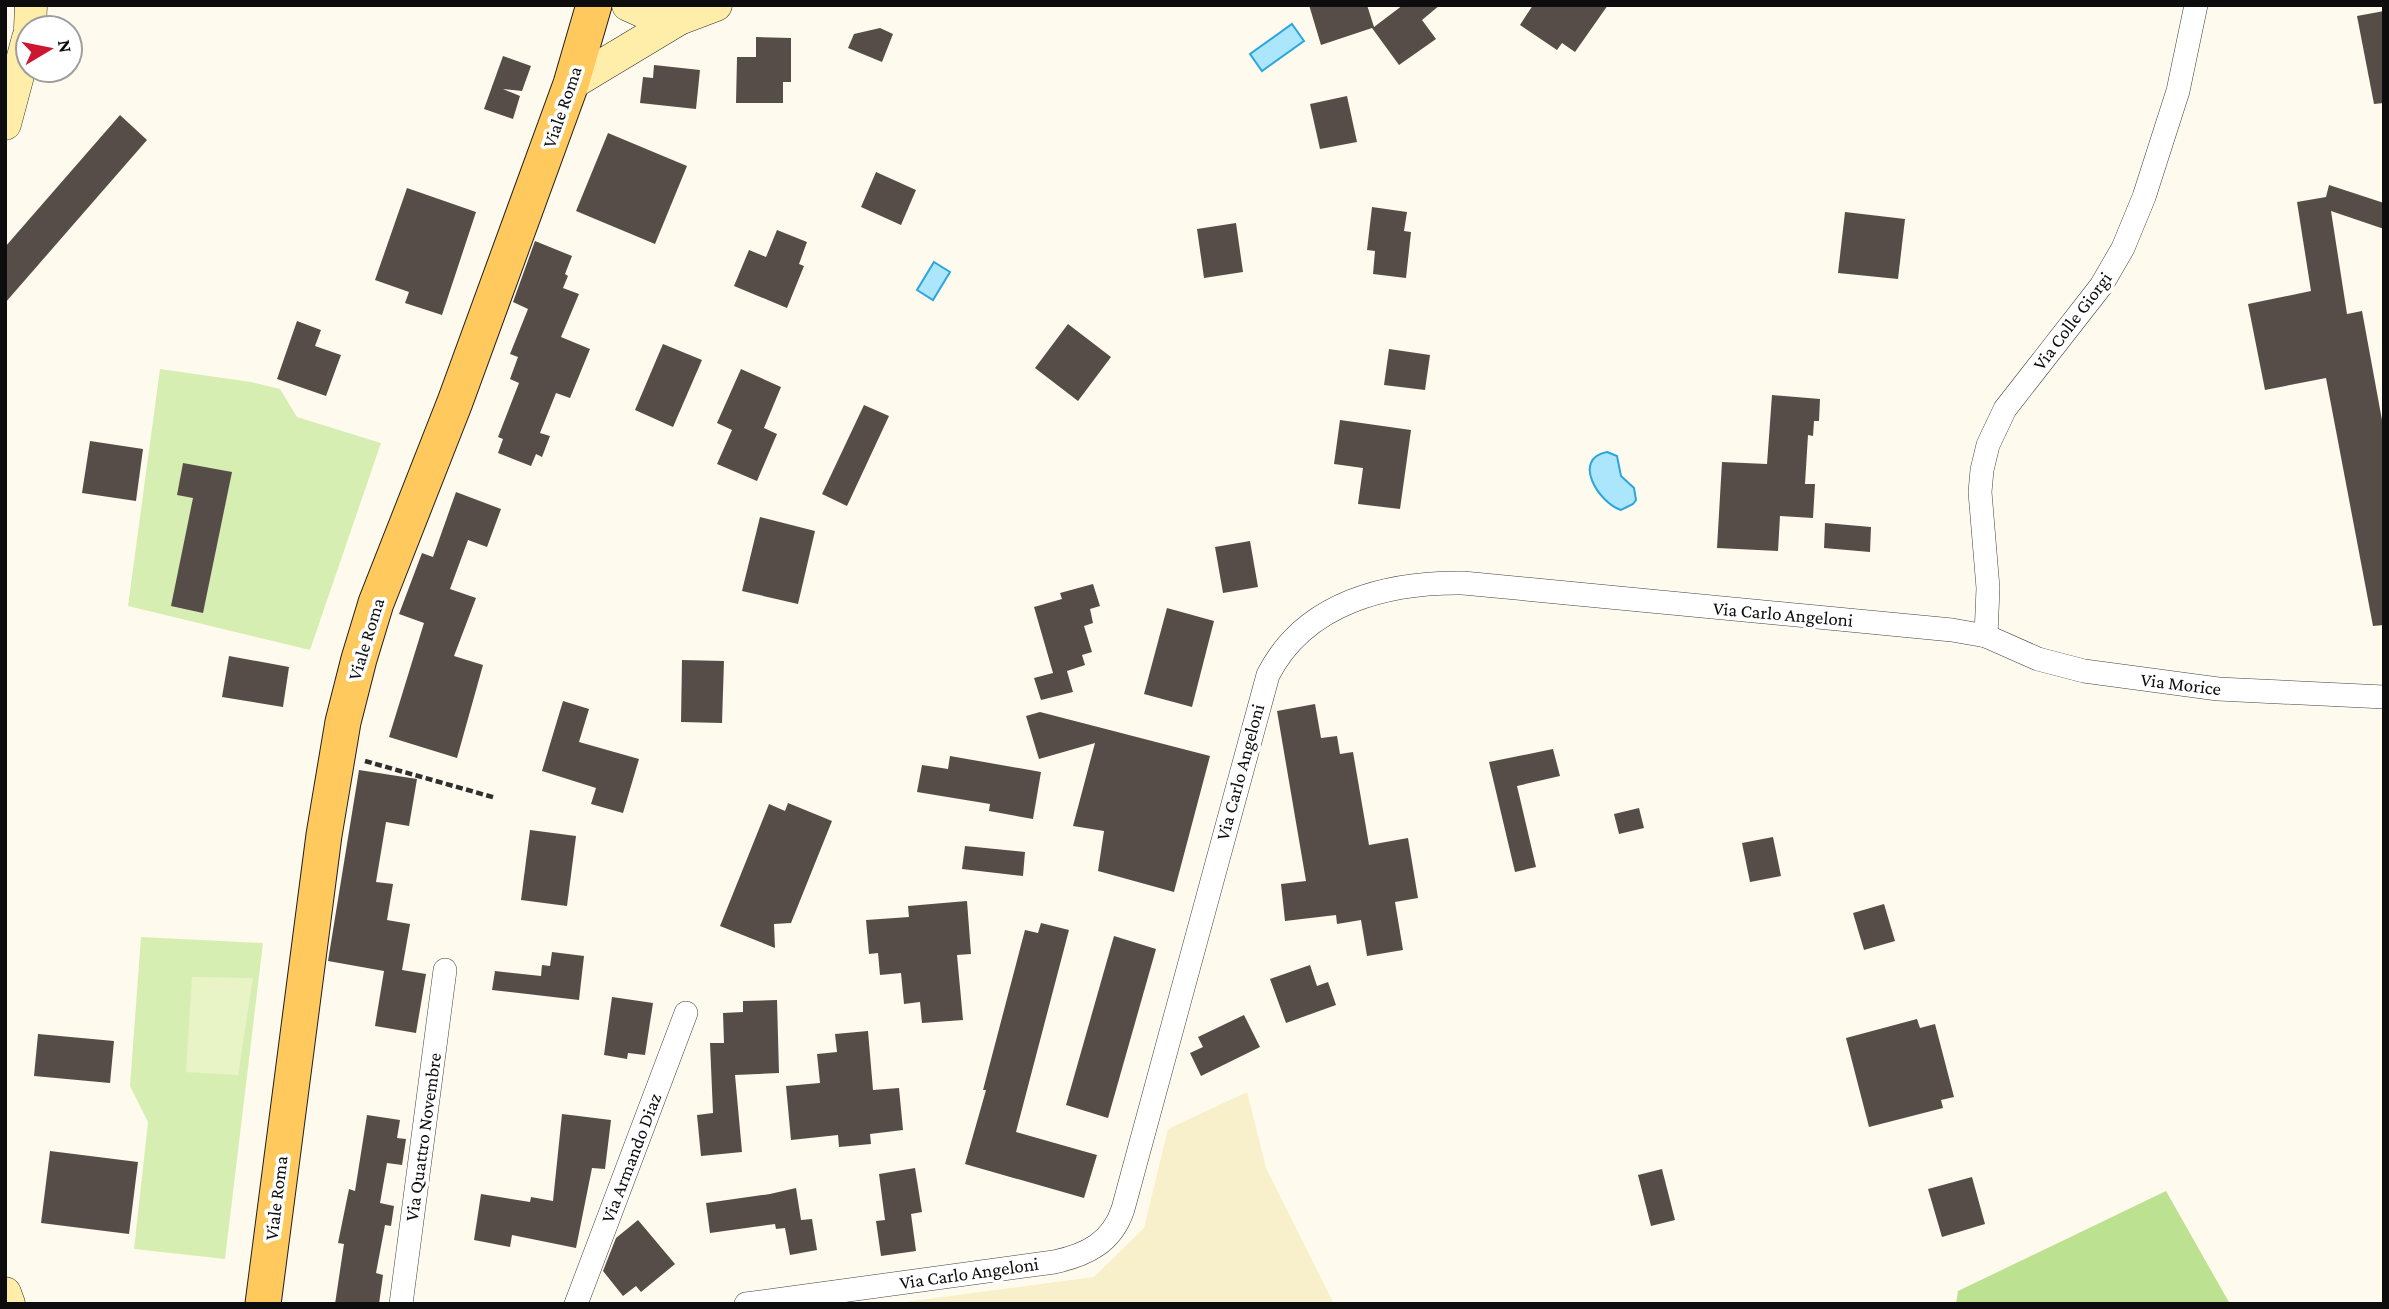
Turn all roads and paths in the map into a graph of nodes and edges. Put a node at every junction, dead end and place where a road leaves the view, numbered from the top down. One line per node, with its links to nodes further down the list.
1 (594, 5): 7 (main road, Viale Roma)
2 (628, 5): 5 (main road)
3 (716, 5): 5 (main road)
4 (2196, 5): 9 (street, Via Colle Giorgi)
5 (678, 19): 7 (main road)
6 (16, 84): 8 (main road)
7 (571, 84): 11 (main road, Viale Roma)
8 (5, 124)
9 (1986, 636): 10 (street, Via Morice); 20 (street, Via Carlo Angeloni)
10 (2384, 697)
11 (337, 753): 12 (path); 17 (main road, Viale Roma)
12 (496, 798)
13 (445, 971): 18 (street, Via Quattro Novembre)
14 (686, 1013): 19 (street, Via Armando Diaz)
15 (5, 1293): 16 (main road)
16 (9, 1304)
17 (263, 1304)
18 (401, 1304)
19 (576, 1304)
20 (746, 1304)

